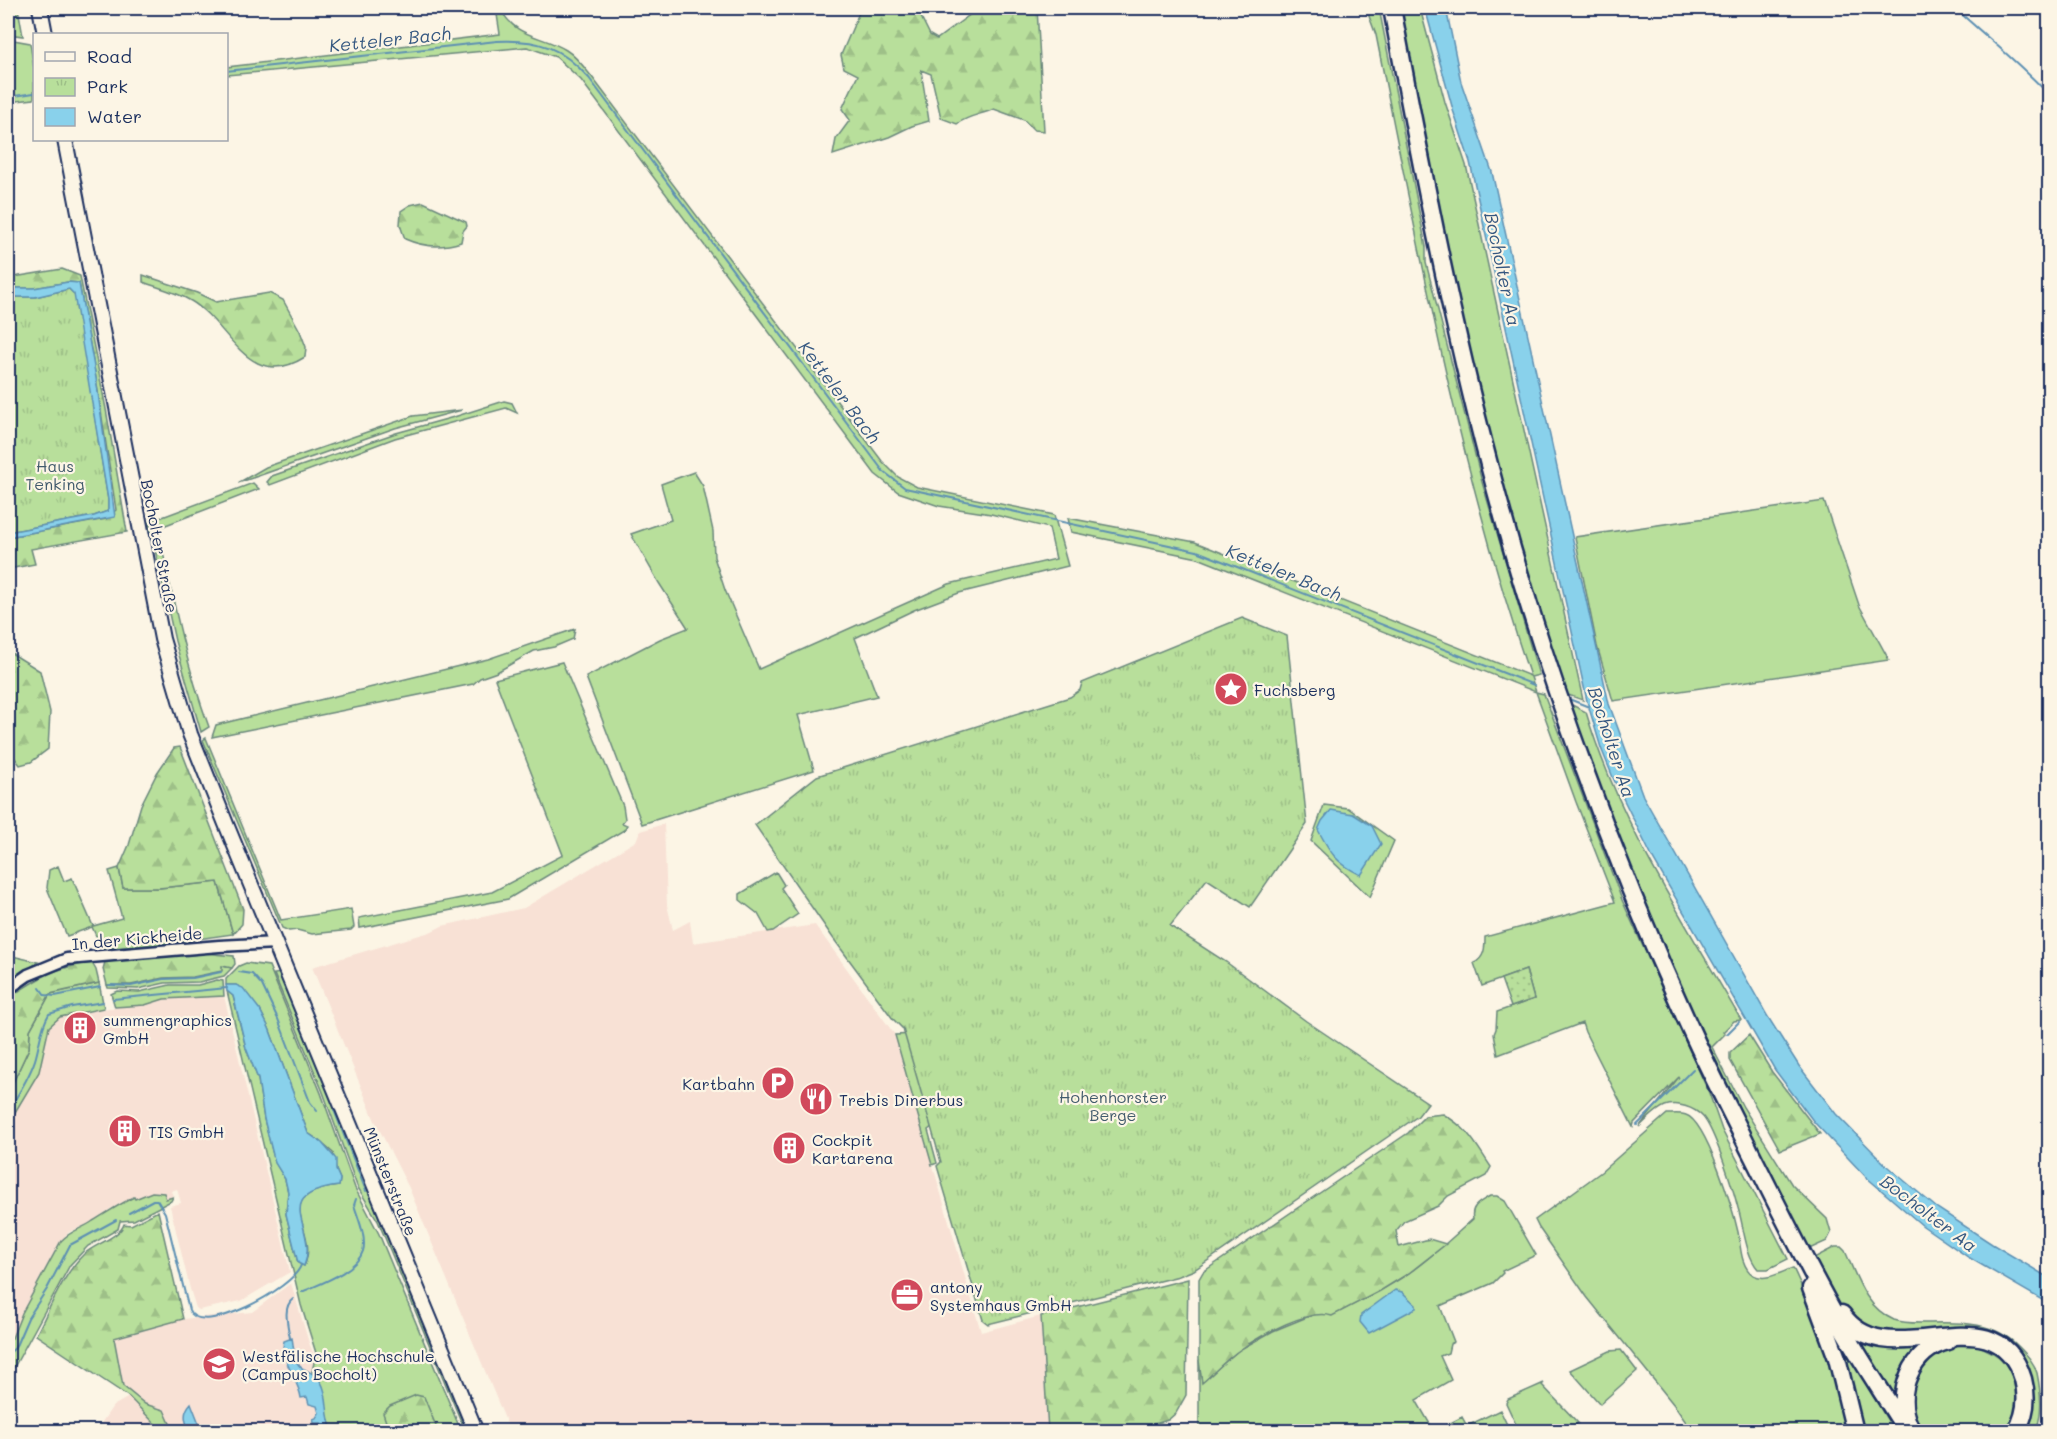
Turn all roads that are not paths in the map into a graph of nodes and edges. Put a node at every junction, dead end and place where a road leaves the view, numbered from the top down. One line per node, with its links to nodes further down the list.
1 (40, 8): 4 (main road)
2 (1386, 8): 9 (highway)
3 (1392, 8): 8 (highway)
4 (45, 33)
5 (65, 141): 6 (main road, Bocholter Straße)
6 (276, 943): 7 (street, In der Kickheide); 10 (main road, Münsterstraße)
7 (8, 989)
8 (1797, 1243): 13 (highway); 16 (highway)
9 (1804, 1268): 11 (highway); 12 (highway)
10 (476, 1431)
11 (1855, 1431)
12 (1900, 1431)
13 (1907, 1431)
14 (1912, 1431): 15 (highway)
15 (2010, 1431)
16 (2016, 1431)

